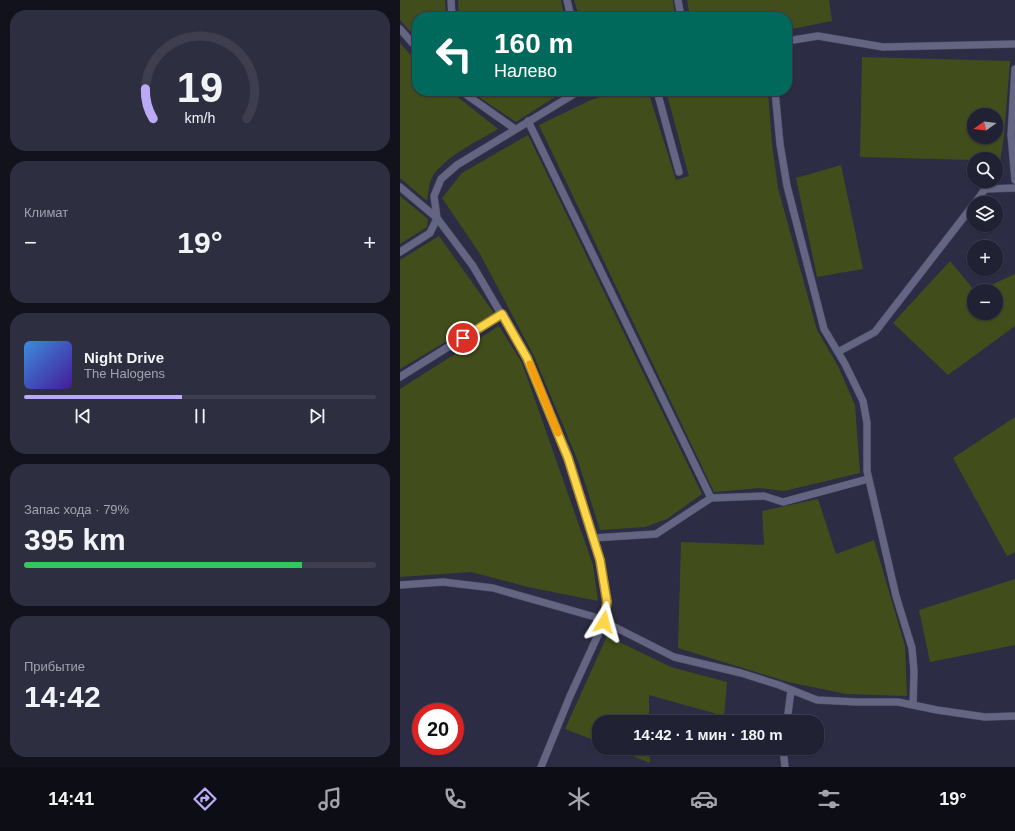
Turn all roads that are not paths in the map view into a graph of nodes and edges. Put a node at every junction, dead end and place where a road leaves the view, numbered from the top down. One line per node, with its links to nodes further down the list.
1 (451, 0): 4 (lane)
2 (567, 0): 5 (lane)
3 (678, 0): 6 (lane)
4 (452, 12)
5 (569, 12)
6 (681, 12)
7 (400, 29): 9 (lane)
8 (792, 40): 10 (lane)
9 (412, 42)
10 (1015, 44)
11 (1015, 69): 19 (lane)
12 (468, 96): 17 (lane)
13 (570, 96): 16 (lane)
14 (658, 96): 18 (lane)
15 (775, 96): 27 (lane)
16 (528, 121): 17 (lane); 30 (lane)
17 (515, 128): 24 (lane)
18 (679, 172)
19 (1015, 180)
20 (400, 187): 24 (lane)
21 (1015, 188): 22 (lane)
22 (980, 196)
23 (967, 212): 27 (lane)
24 (437, 218): 25 (lane); 26 (lane)
25 (400, 252)
26 (502, 314): 28 (lane); 31 (lane)
27 (838, 352): 29 (lane)
28 (400, 377)
29 (868, 479): 30 (lane); 35 (lane)
30 (711, 498): 31 (lane)
31 (593, 538): 33 (lane)
32 (400, 585): 33 (lane)
33 (604, 622): 34 (lane); 39 (lane)
34 (792, 690): 35 (lane); 36 (lane)
35 (913, 705): 37 (lane)
36 (788, 715)
37 (1015, 716)
38 (784, 755): 40 (lane)
39 (541, 767)
40 (785, 767)

